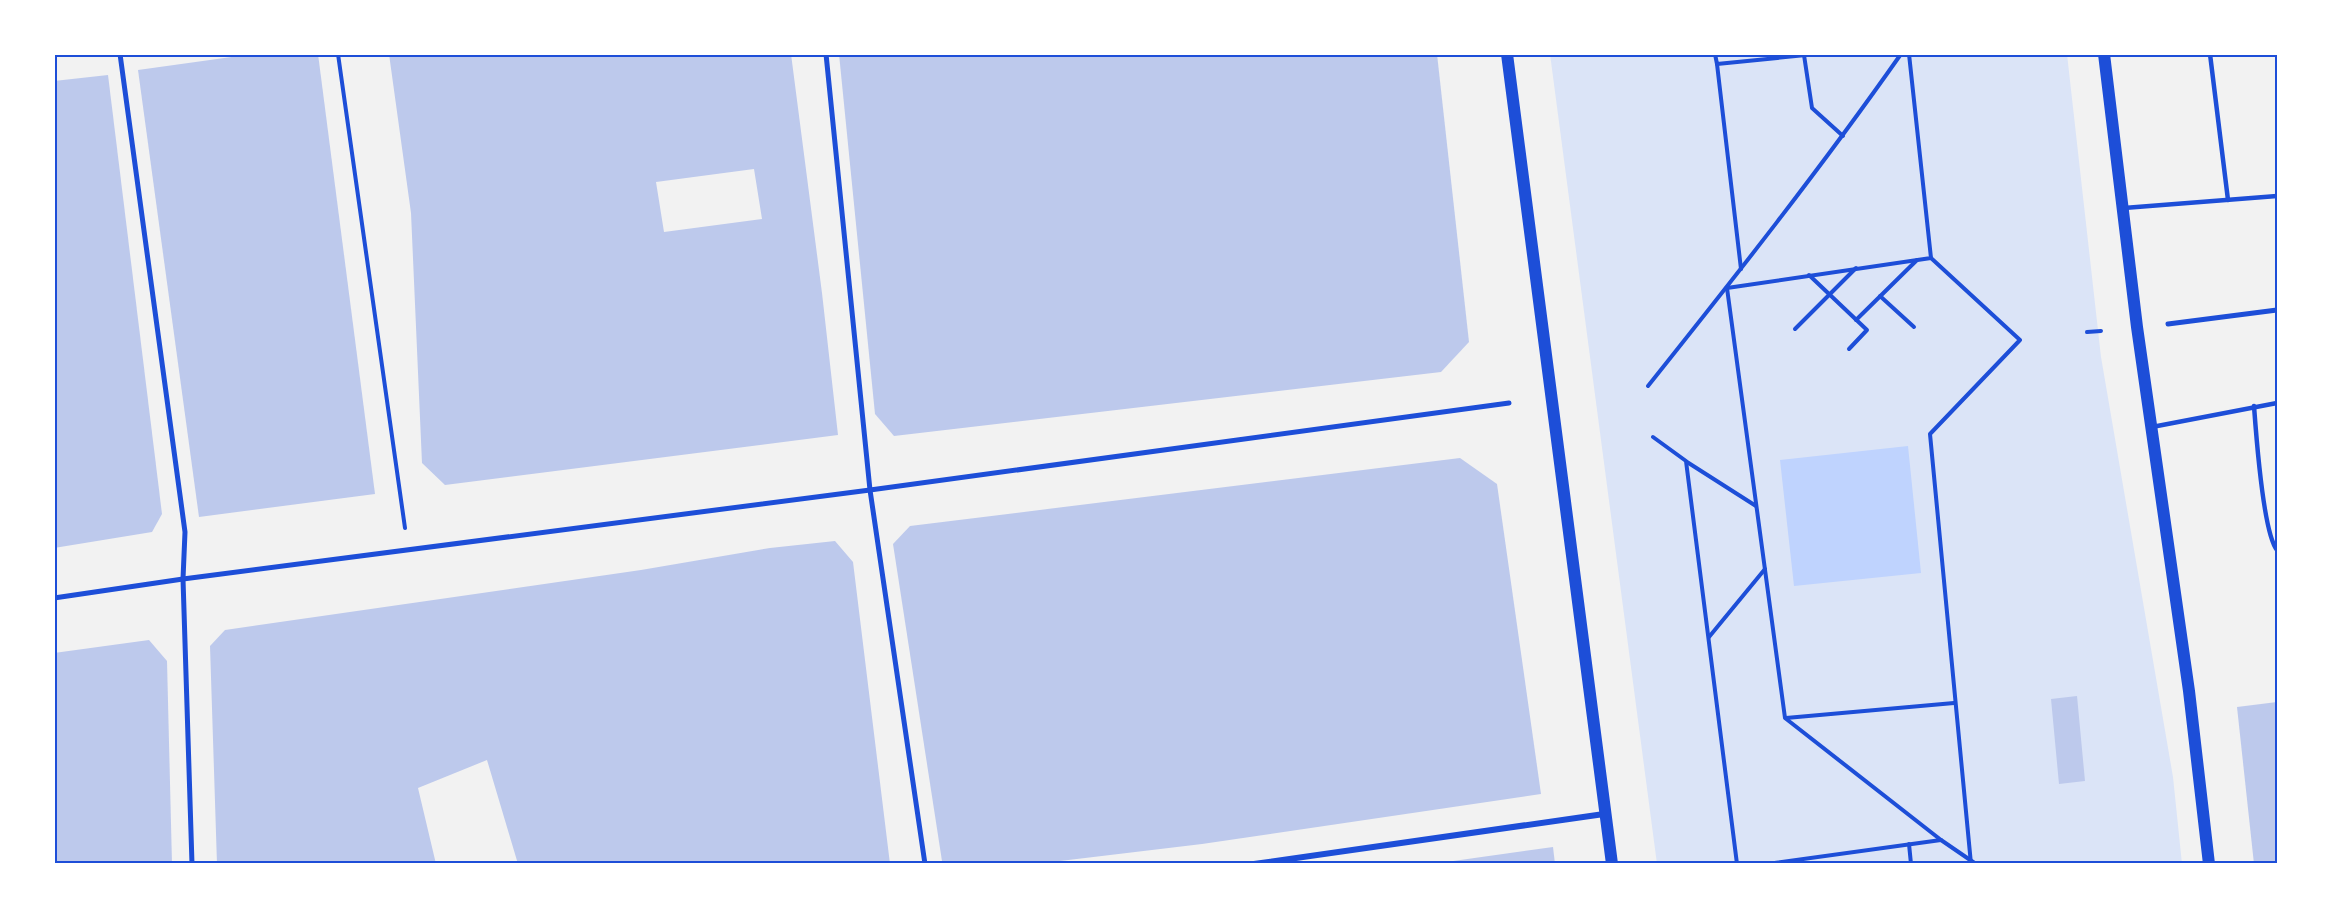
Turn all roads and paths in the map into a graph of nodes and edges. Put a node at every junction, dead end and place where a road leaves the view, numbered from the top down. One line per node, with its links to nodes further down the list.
1 (120, 54): 45 (street)
2 (338, 54): 42 (path)
3 (826, 54): 40 (street)
4 (1507, 54): 50 (main road)
5 (1715, 54): 12 (path)
6 (1816, 54): 11 (path)
7 (1901, 54): 13 (path)
8 (1909, 54): 17 (path)
9 (2104, 54): 16 (main road)
10 (2210, 54): 15 (lane)
11 (1804, 55): 12 (path); 13 (path)
12 (1716, 64): 20 (path)
13 (1843, 136): 20 (path)
14 (2277, 196): 15 (lane)
15 (2228, 200): 16 (lane)
16 (2123, 208): 37 (main road)
17 (1930, 258): 18 (path); 48 (path)
18 (1917, 260): 19 (path); 24 (path)
19 (1856, 268): 21 (path); 23 (path)
20 (1741, 270): 22 (path)
21 (1809, 275): 22 (path); 23 (path)
22 (1727, 288): 33 (path); 41 (path)
23 (1829, 295): 26 (path); 29 (path)
24 (1880, 296): 26 (path); 28 (path)
25 (2277, 310): 27 (street)
26 (1856, 321): 32 (path)
27 (2168, 324)
28 (1914, 327)
29 (1795, 329)
30 (2101, 331): 31 (path)
31 (2087, 332)
32 (1849, 349)
33 (1648, 386)
34 (1509, 403): 40 (street)
35 (2277, 403): 36 (lane)
36 (2254, 406): 37 (lane); 43 (lane)
37 (2152, 427): 62 (main road)
38 (1653, 437): 39 (path)
39 (1686, 461): 41 (path); 47 (path)
40 (870, 490): 42 (street); 55 (street)
41 (1757, 507): 44 (path)
42 (408, 549): 45 (street)
43 (2277, 550)
44 (1765, 568): 47 (path); 49 (path)
45 (183, 579): 46 (street); 54 (street)
46 (54, 598)
47 (1709, 637): 58 (path)
48 (1954, 703): 49 (path); 53 (path)
49 (1785, 718): 51 (path)
50 (1604, 814): 56 (street); 57 (main road)
51 (1941, 840): 52 (path); 53 (path)
52 (1908, 844): 59 (path); 60 (path)
53 (1971, 862): 61 (path)
54 (192, 864)
55 (925, 864)
56 (1254, 864)
57 (1612, 864)
58 (1737, 864)
59 (1767, 864)
60 (1911, 864)
61 (1976, 864)
62 (2209, 864)

